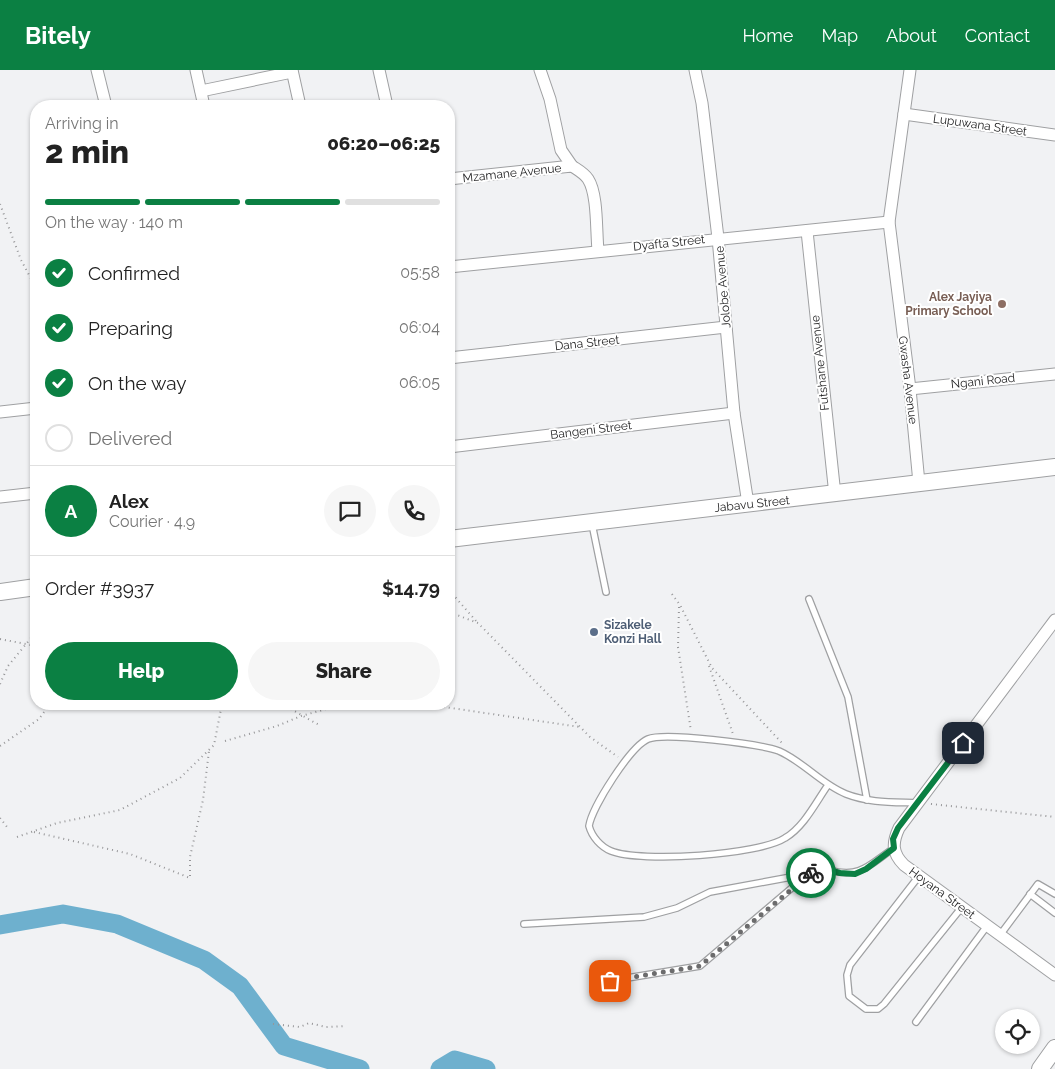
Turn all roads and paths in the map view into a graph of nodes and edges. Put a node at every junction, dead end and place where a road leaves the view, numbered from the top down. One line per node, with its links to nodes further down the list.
1 (98, 70): 9 (street)
2 (196, 70): 8 (street)
3 (379, 70): 12 (street)
4 (540, 70): 15 (street)
5 (695, 70): 20 (street, Jolobe Avenue)
6 (910, 70): 13 (street, Gwasha Avenue)
7 (292, 71): 8 (street); 11 (street)
8 (201, 91): 10 (street)
9 (105, 100)
10 (203, 100)
11 (299, 100)
12 (386, 100)
13 (904, 114): 14 (street, Lupuwana Street); 18 (street, Gwasha Avenue)
14 (1055, 135)
15 (572, 166): 16 (street, Mzamane Avenue); 21 (street, Mzamane Avenue)
16 (455, 178)
17 (0, 204): 23 (path)
18 (889, 222): 19 (street, Dyafta Street); 27 (street, Gwasha Avenue)
19 (807, 231): 20 (street, Dyafta Street); 35 (street, Futshane Avenue)
20 (718, 238): 21 (street, Dyafta Street); 24 (street, Jolobe Avenue)
21 (598, 250): 22 (street, Dyafta Street)
22 (455, 266)
23 (30, 277)
24 (726, 328): 25 (street, Dana Street); 30 (street, Jolobe Avenue)
25 (455, 357)
26 (1055, 374): 27 (street, Ngani Road)
27 (910, 389): 33 (street, Gwasha Avenue)
28 (30, 409): 29 (street)
29 (0, 412)
30 (734, 414): 31 (street, Bangeni Street); 37 (street, Jolobe Avenue)
31 (455, 446)
32 (1055, 467): 33 (street, Jabavu Street)
33 (919, 483): 35 (street, Jabavu Street)
34 (30, 494): 36 (street)
35 (835, 495): 37 (street, Jabavu Street)
36 (0, 497)
37 (748, 504): 38 (street, Jabavu Street)
38 (592, 522): 39 (street, Jabavu Street); 42 (lane)
39 (455, 538)
40 (30, 588): 41 (street)
41 (0, 592)
42 (606, 592)
43 (672, 594): 46 (path)
44 (455, 597): 49 (path)
45 (809, 599): 71 (lane)
46 (680, 605): 54 (path); 63 (path)
47 (455, 614): 49 (path)
48 (1055, 620): 72 (street)
49 (478, 623): 62 (path)
50 (0, 639): 52 (path)
51 (30, 639): 52 (path)
52 (26, 644): 53 (path); 55 (path)
53 (30, 645)
54 (708, 661): 65 (path); 68 (path)
55 (0, 684)
56 (455, 709): 62 (path)
57 (46, 710): 66 (path)
58 (221, 710): 67 (path)
59 (293, 710): 61 (path)
60 (323, 710): 64 (path)
61 (319, 725)
62 (581, 727): 69 (path)
63 (692, 739): 65 (lane); 69 (lane)
64 (224, 741)
65 (735, 742): 68 (lane)
66 (0, 746)
67 (208, 751): 76 (path); 76 (path)
68 (797, 760): 70 (lane)
69 (625, 763): 70 (lane)
70 (828, 785): 71 (lane)
71 (867, 800): 72 (lane)
72 (918, 803): 73 (path); 78 (street)
73 (1055, 817)
74 (0, 818): 75 (path)
75 (7, 827)
76 (34, 832): 77 (path)
77 (17, 836)
78 (894, 848): 79 (lane); 80 (street, Hoyana Street)
79 (809, 874): 85 (lane); 89 (lane)
80 (919, 876): 83 (street, Hoyana Street); 83 (lane)
81 (1030, 894): 82 (lane); 84 (lane); 87 (lane)
82 (1055, 894)
83 (962, 907): 86 (street, Hoyana Street)
84 (1055, 913)
85 (524, 924)
86 (987, 926): 87 (street, Hoyana Street); 90 (lane)
87 (1000, 935): 88 (street, Hoyana Street)
88 (1055, 975)
89 (610, 981)
90 (916, 1022)
91 (273, 1024): 92 (path)
92 (346, 1026)
93 (1055, 1048): 94 (street)
94 (1040, 1069)

